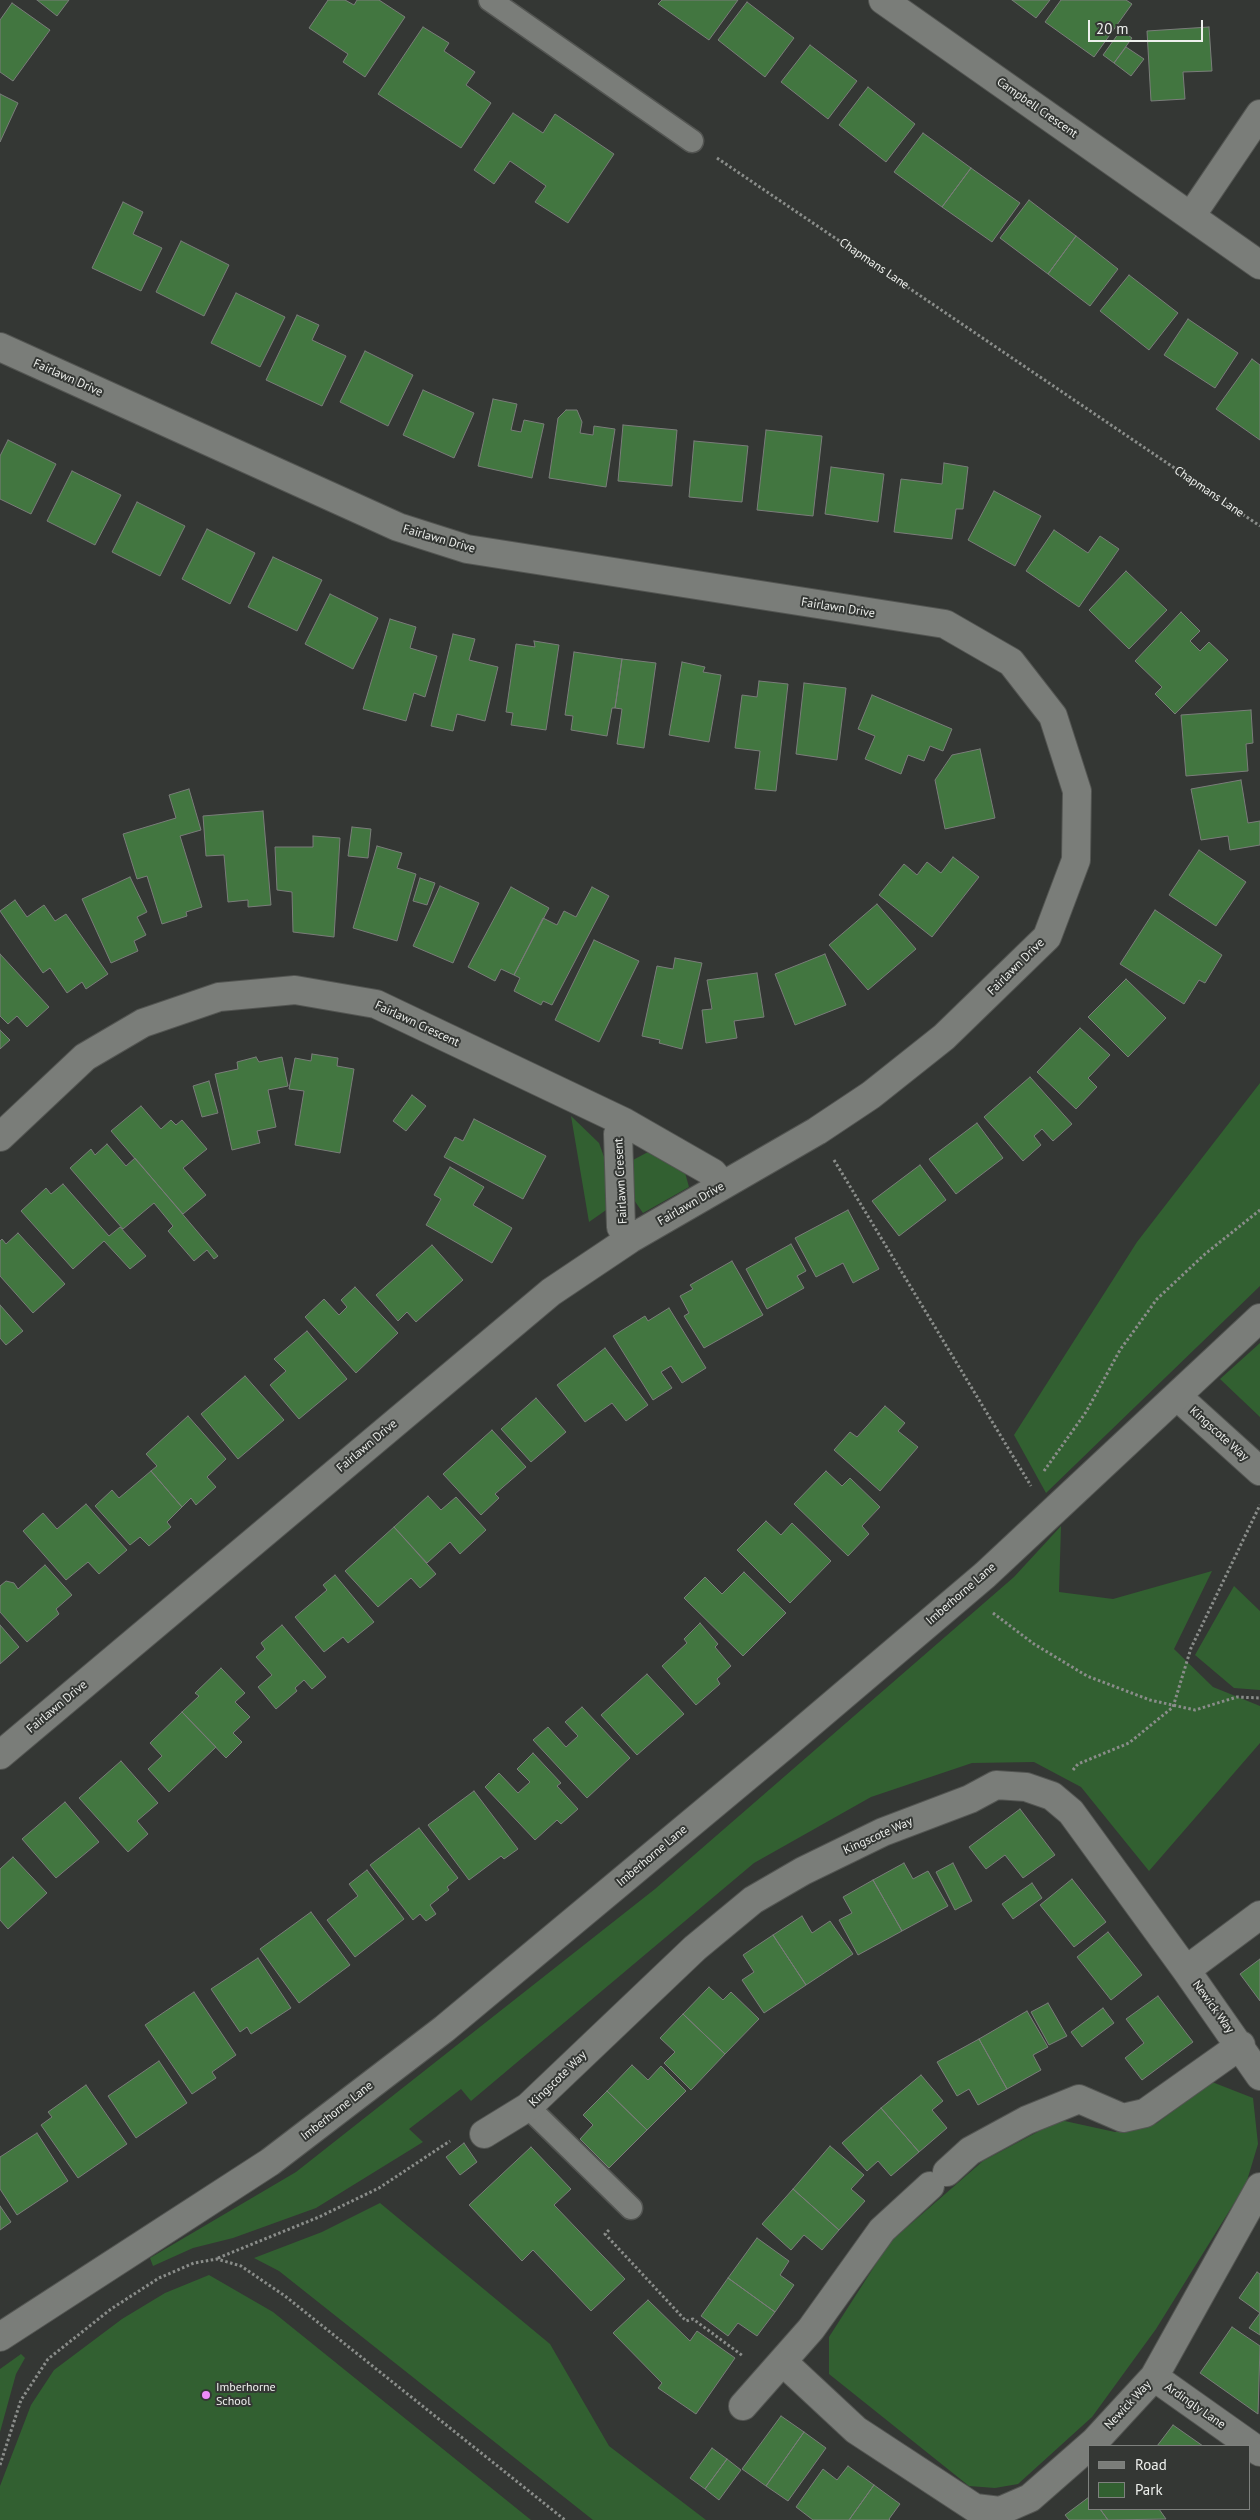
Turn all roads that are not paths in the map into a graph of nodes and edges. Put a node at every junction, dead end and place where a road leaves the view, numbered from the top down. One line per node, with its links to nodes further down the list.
1 (490, 0): 4 (lane)
2 (883, 0): 5 (street, Campbell Crescent)
3 (1260, 114): 5 (street)
4 (692, 140)
5 (1191, 216): 6 (street, Campbell Crescent)
6 (1260, 265)
7 (0, 347): 10 (street, Fairlawn Drive)
8 (624, 1122): 9 (street, Fairlawn Crescent); 10 (street, Fairlawn Crescent); 11 (street, Fairlawn Cresent)
9 (0, 1137)
10 (723, 1185): 11 (street, Fairlawn Drive)
11 (630, 1239): 15 (street, Fairlawn Drive)
12 (1260, 1318): 13 (street, Imberhorne Lane)
13 (1178, 1397): 14 (street, Kingscote Way); 24 (street, Imberhorne Lane)
14 (1260, 1472)
15 (0, 1755)
16 (1260, 1915): 17 (street)
17 (1186, 1970): 18 (street, Newick Way); 20 (street, Kingscote Way)
18 (1241, 2045): 19 (street, Newick Way); 25 (street, Newick Way)
19 (1260, 2076)
20 (528, 2107): 21 (street, Kingscote Way); 23 (lane)
21 (484, 2134)
22 (1260, 2187): 26 (street, Newick Way)
23 (631, 2208)
24 (0, 2337)
25 (776, 2369): 27 (street, Newick Way); 31 (street, Newick Way)
26 (1154, 2377): 28 (street, Newick Way); 30 (street, Ardingly Lane)
27 (743, 2406)
28 (1090, 2445)
29 (1088, 2447): 31 (street, Newick Way)
30 (1260, 2452)
31 (989, 2515)

